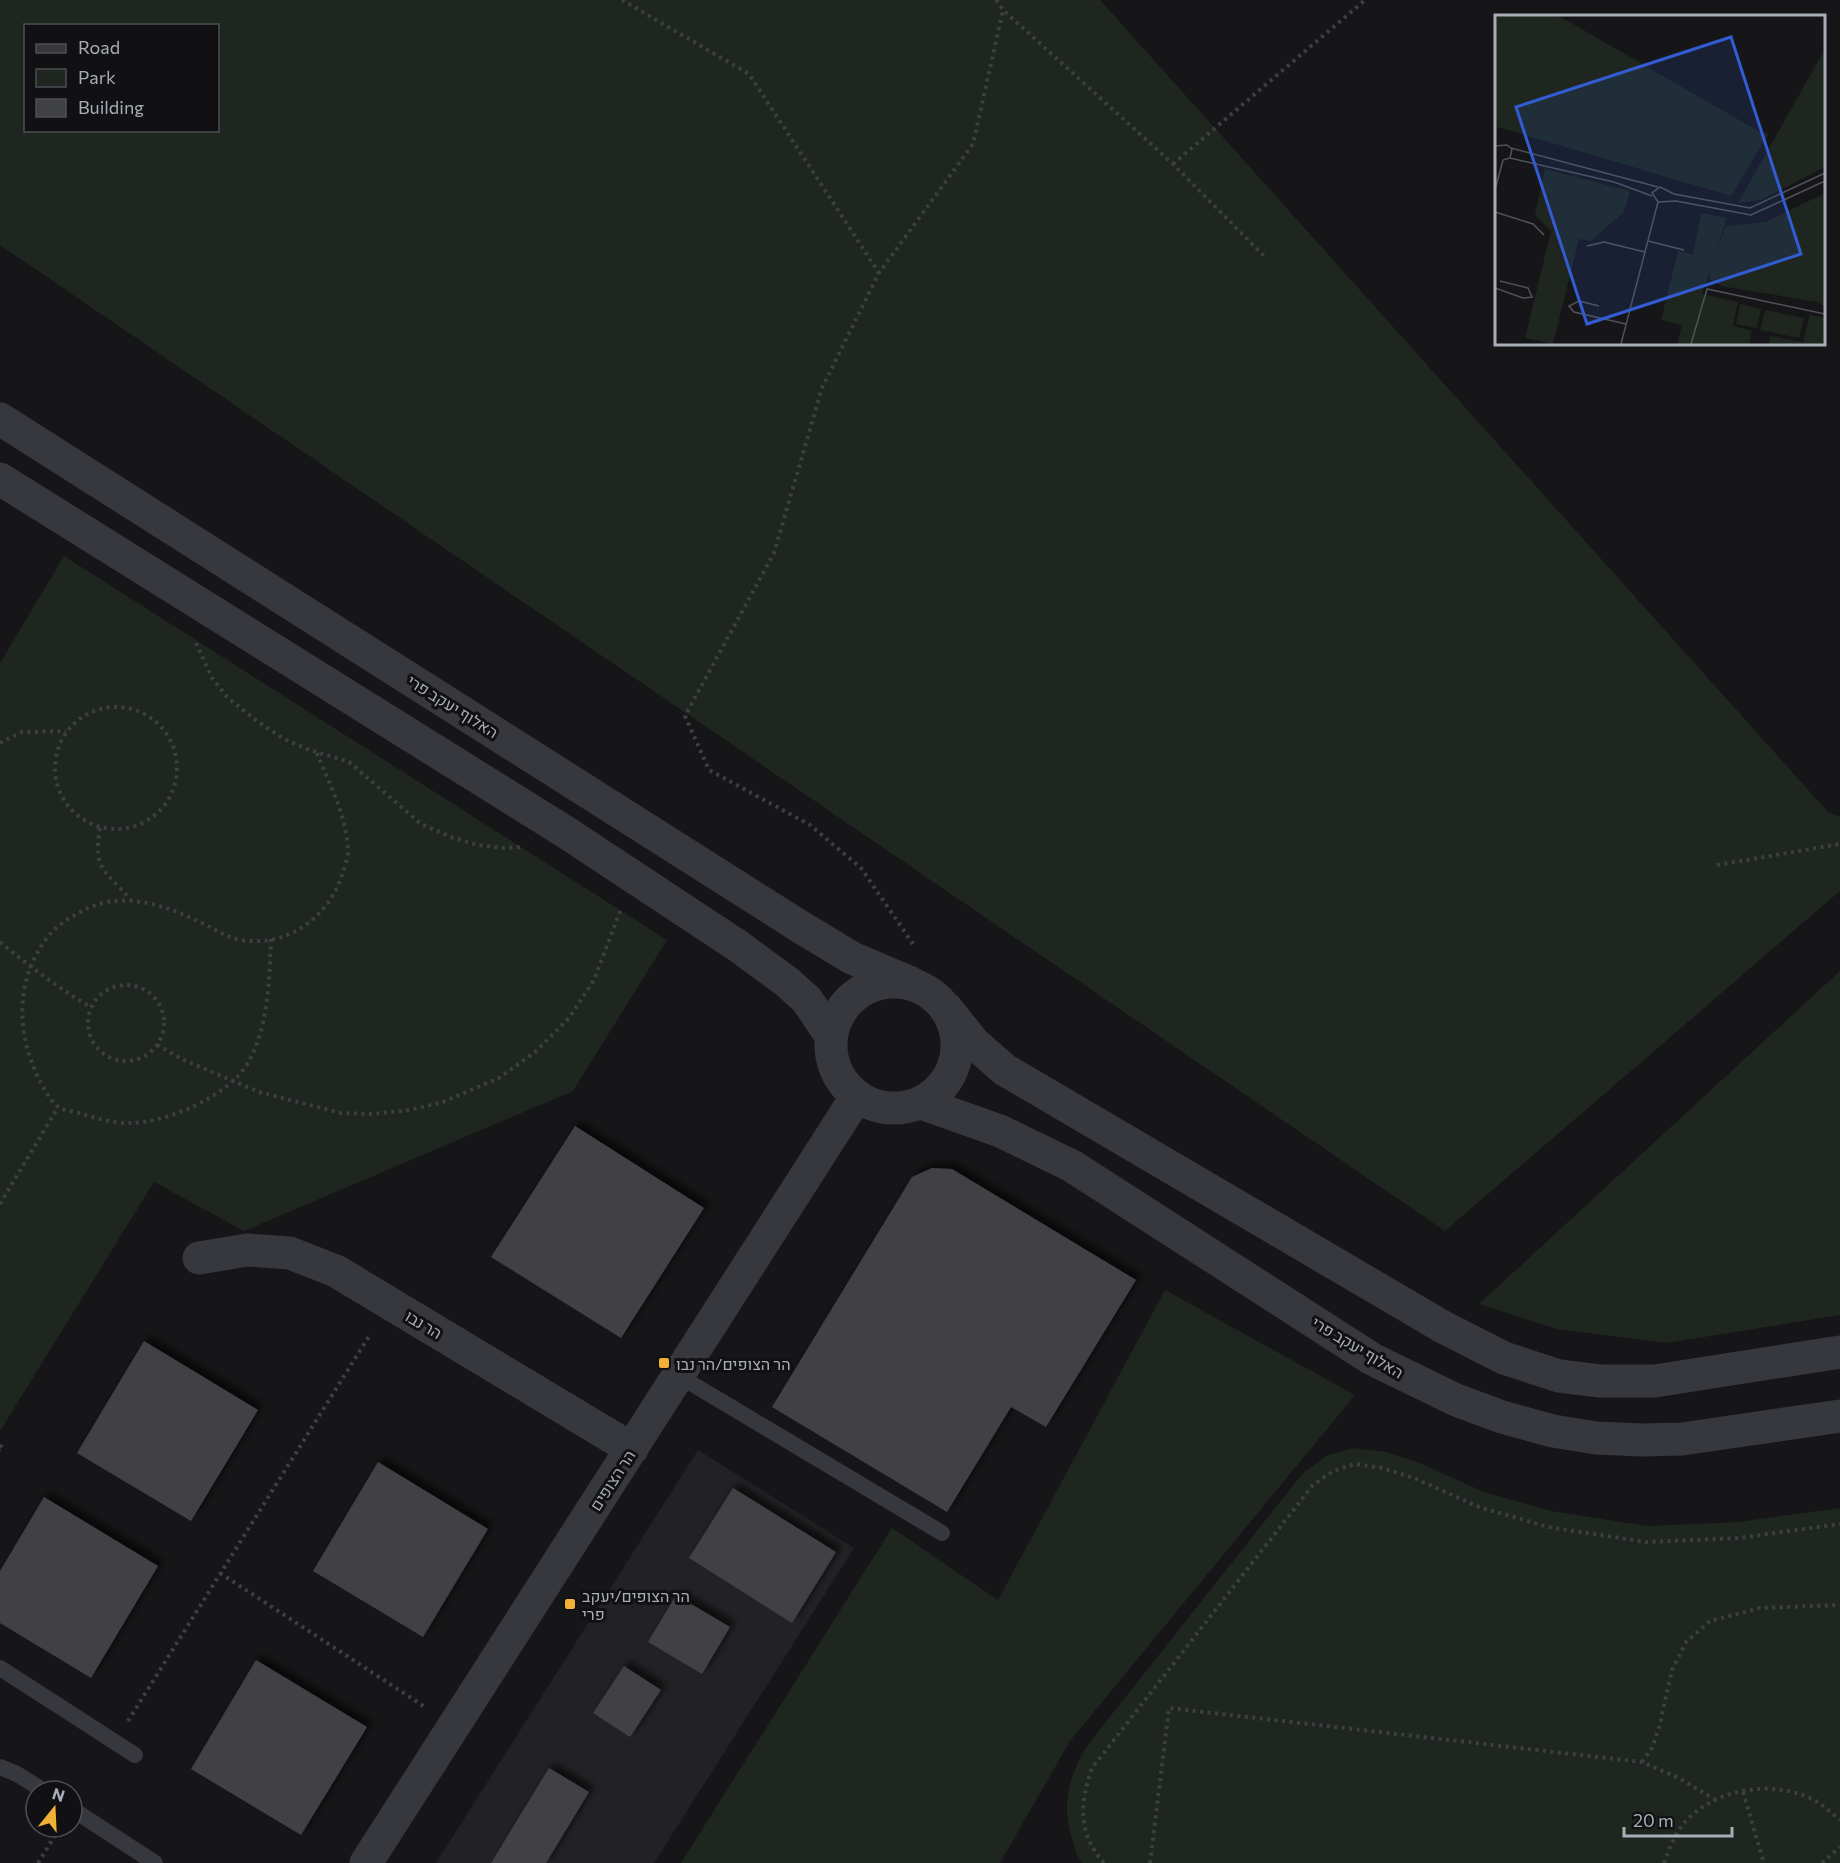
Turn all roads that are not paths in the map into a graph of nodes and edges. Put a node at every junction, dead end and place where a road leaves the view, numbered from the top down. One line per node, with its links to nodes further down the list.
1 (0, 418): 3 (street, האלוף יעקב פרי)
2 (0, 479): 4 (street)
3 (930, 995): 4 (street); 6 (street); 8 (street, האלוף יעקב פרי)
4 (831, 1036): 5 (street)
5 (857, 1096): 6 (street); 9 (street, הר הצופים)
6 (921, 1103): 10 (street, האלוף יעקב פרי)
7 (199, 1258): 11 (street, הר נבו)
8 (1840, 1352)
9 (678, 1376): 11 (street, הר הצופים); 12 (lane)
10 (1840, 1416)
11 (632, 1449): 19 (street, הר הצופים)
12 (942, 1533)
13 (0, 1668): 14 (lane)
14 (135, 1755)
15 (0, 1767): 16 (lane)
16 (25, 1779)
17 (84, 1817): 18 (lane)
18 (155, 1863)
19 (366, 1863)

